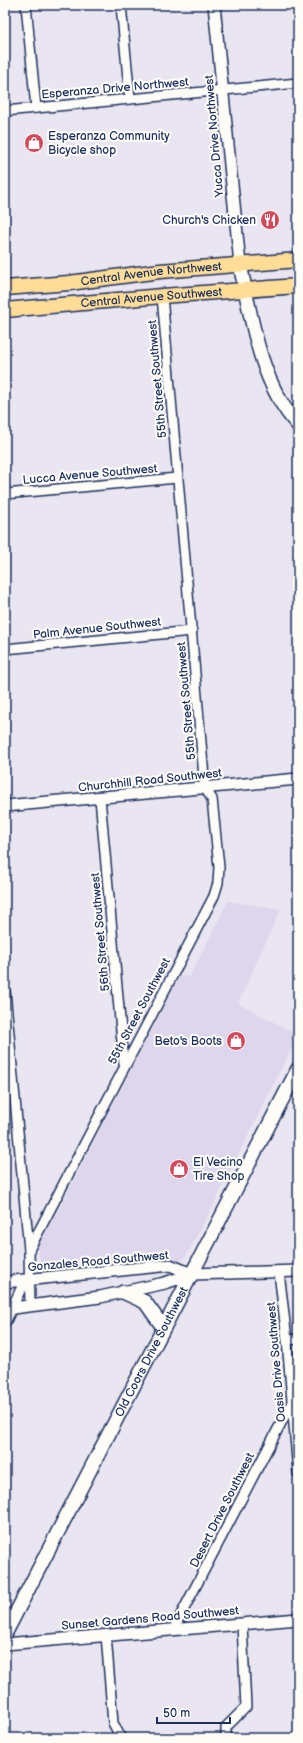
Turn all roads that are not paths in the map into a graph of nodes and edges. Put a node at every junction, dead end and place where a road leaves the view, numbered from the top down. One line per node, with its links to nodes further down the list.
1 (26, 5): 7 (street)
2 (121, 5): 6 (street)
3 (214, 5): 5 (street, Yucca Drive Northwest)
4 (298, 83): 5 (street, Esperanza Drive Northwest)
5 (222, 90): 6 (street, Esperanza Drive Northwest); 10 (street, Yucca Drive Northwest)
6 (130, 99): 7 (street, Esperanza Drive Northwest)
7 (36, 108): 8 (street, Esperanza Drive Northwest)
8 (5, 111)
9 (298, 260): 10 (main road, Central Avenue Northwest)
10 (240, 264): 12 (main road, Central Avenue Northwest); 13 (main road)
11 (298, 286): 13 (main road, Central Avenue Southwest)
12 (5, 288)
13 (245, 291): 14 (main road, Central Avenue Southwest); 16 (main road)
14 (162, 296): 15 (main road, Central Avenue Southwest); 17 (street, 55th Street Southwest)
15 (5, 310)
16 (298, 425)
17 (177, 478): 18 (street, Lucca Avenue Southwest); 19 (street, 55th Street Southwest)
18 (5, 494)
19 (192, 631): 20 (street, Palm Avenue Southwest); 22 (street, 55th Street Southwest)
20 (5, 649)
21 (298, 779): 22 (street, Churchhill Road Southwest)
22 (205, 788): 23 (street, Churchhill Road Southwest); 26 (street, 55th Street Southwest)
23 (100, 798): 24 (street, Churchhill Road Southwest); 26 (street, 56th Street Southwest)
24 (5, 806)
25 (5, 991): 28 (street)
26 (124, 1064): 28 (street, 55th Street Southwest)
27 (298, 1069): 31 (main road, Old Coors Drive Southwest)
28 (29, 1250): 32 (street)
29 (298, 1271): 30 (street, Gonzales Road Southwest)
30 (279, 1272): 31 (street, Gonzales Road Southwest); 40 (street, Oasis Drive Southwest)
31 (192, 1274): 32 (street, Gonzales Road Southwest); 34 (street, Gonzales Road Southwest); 38 (main road, Old Coors Drive Southwest)
32 (27, 1280): 33 (street, Gonzales Road Southwest); 35 (street); 36 (street)
33 (5, 1282)
34 (123, 1292): 35 (street, Gonzales Road Southwest); 38 (main road)
35 (30, 1306): 36 (street, Gonzales Road Southwest)
36 (9, 1309): 37 (street)
37 (5, 1323)
38 (163, 1327): 47 (main road, Old Coors Drive Southwest)
39 (298, 1339): 40 (street)
40 (287, 1340): 41 (street, Oasis Drive Southwest)
41 (292, 1402): 42 (street, Oasis Drive Southwest); 46 (street, Desert Drive Southwest)
42 (297, 1444): 43 (street, Oasis Drive Southwest)
43 (298, 1473)
44 (298, 1619): 45 (street, Sunset Gardens Road Southwest)
45 (242, 1624): 46 (street, Sunset Gardens Road Southwest); 51 (street)
46 (174, 1628): 48 (street, Sunset Gardens Road Southwest)
47 (5, 1634)
48 (106, 1635): 49 (street, Sunset Gardens Road Southwest); 50 (street)
49 (5, 1644)
50 (121, 1738)
51 (226, 1738)

